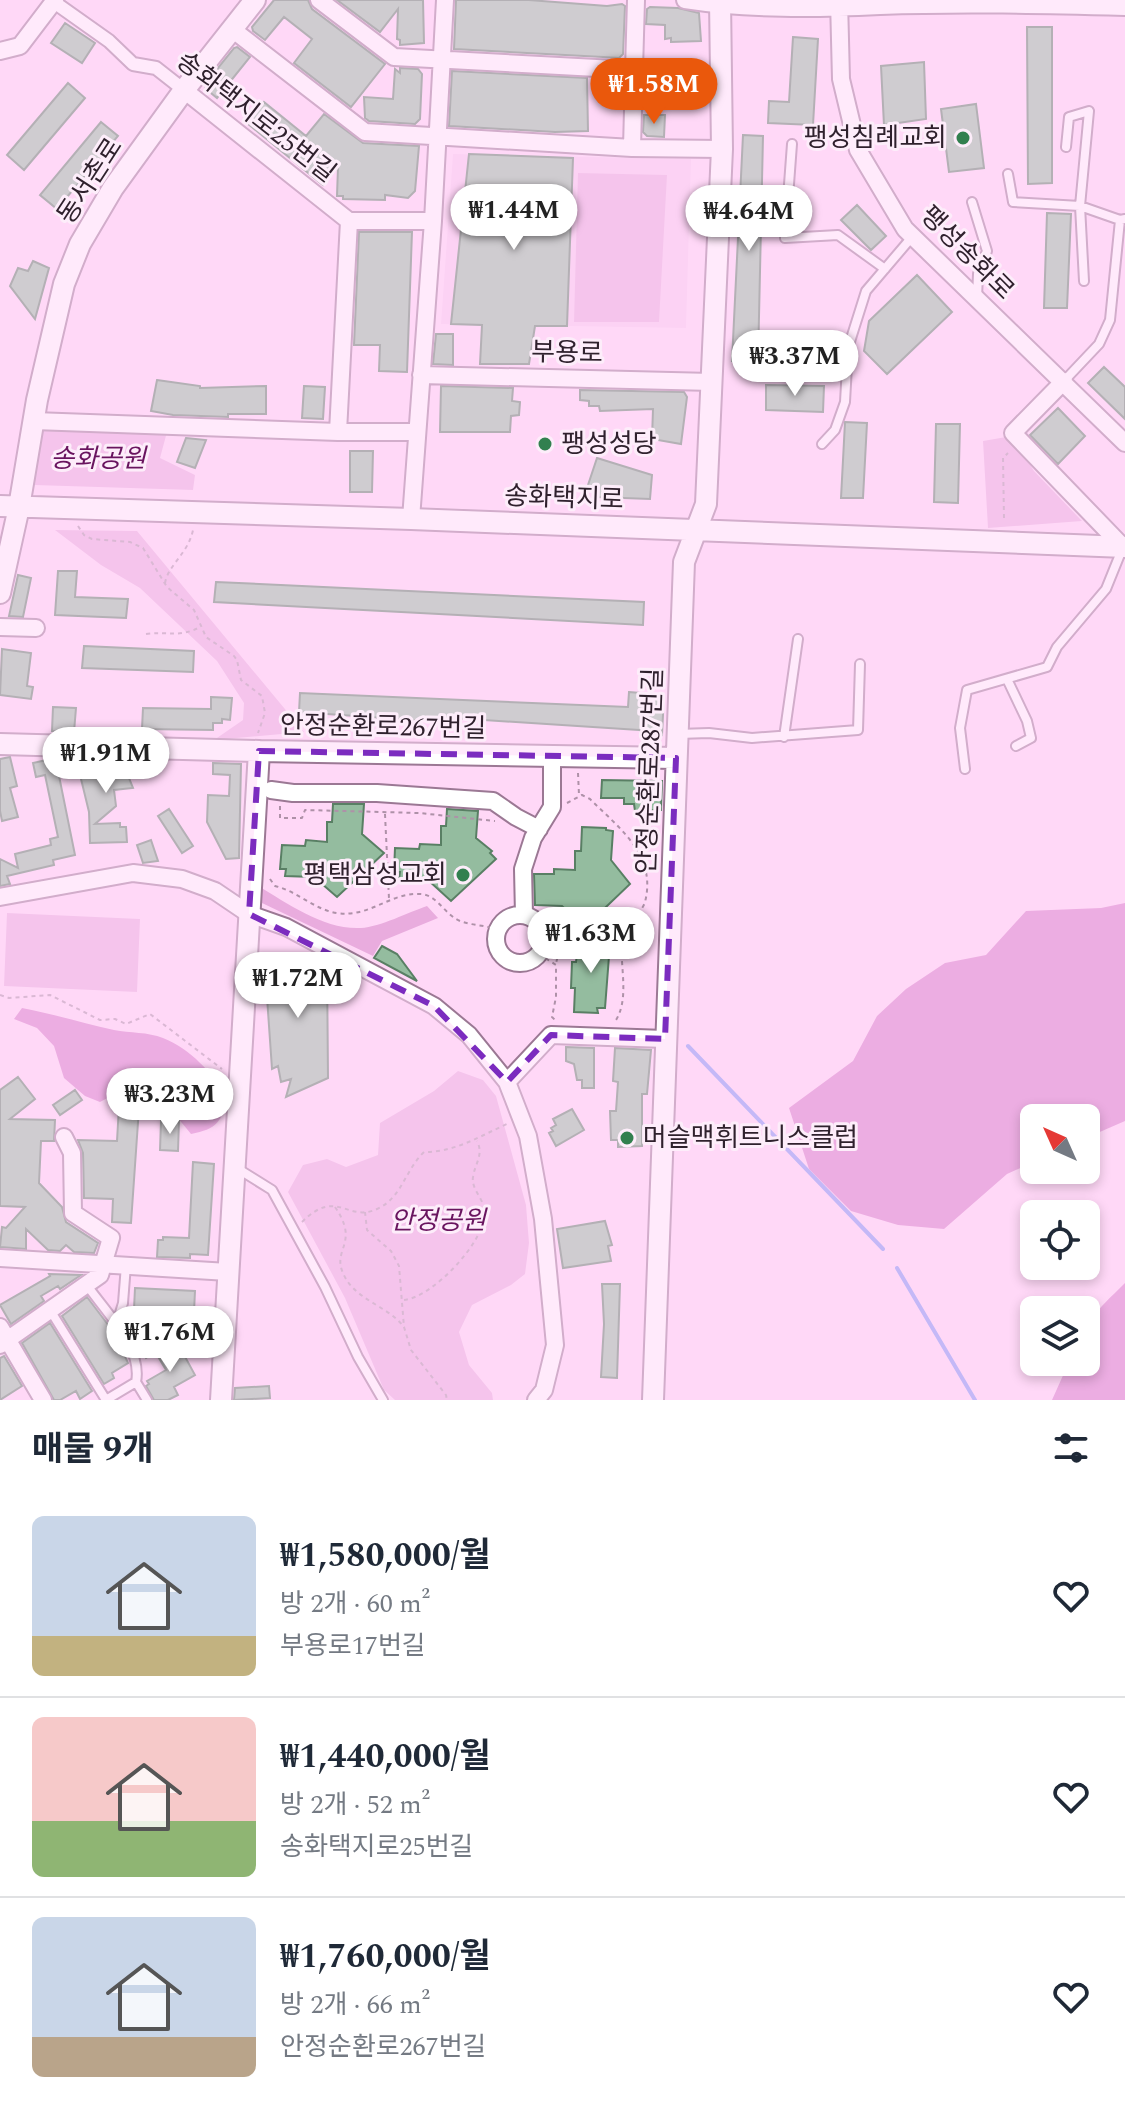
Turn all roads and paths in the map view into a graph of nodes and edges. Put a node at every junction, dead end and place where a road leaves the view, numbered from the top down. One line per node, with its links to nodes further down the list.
1 (255, 0): 10 (street, 동서촌로)
2 (319, 0): 12 (street)
3 (445, 0): 12 (street)
4 (636, 0): 13 (street)
5 (685, 0): 7 (street)
6 (54, 1): 11 (street); 14 (street, 송화택지로25번길)
7 (720, 3): 8 (street); 19 (street)
8 (839, 5): 9 (street); 26 (street, 팽성송화로)
9 (1125, 7)
10 (232, 29): 14 (street, 동서촌로); 15 (street, 송화택지로25번길)
11 (0, 51)
12 (442, 59): 13 (street); 15 (street)
13 (634, 70): 18 (street)
14 (184, 90): 24 (street, 송화택지로25번길); 33 (street, 동서촌로)
15 (438, 136): 18 (street, 송화택지로25번길); 25 (street)
16 (792, 144): 27 (lane)
17 (1066, 147): 22 (lane)
18 (632, 148): 19 (street, 송화택지로25번길)
19 (722, 149): 32 (street)
20 (1008, 174): 22 (lane)
21 (972, 202): 29 (lane)
22 (1080, 206): 23 (lane); 28 (lane)
23 (1122, 220): 31 (lane)
24 (349, 221): 25 (street); 34 (street)
25 (433, 221): 30 (street)
26 (913, 236): 27 (lane); 29 (street, 팽성송화로)
27 (885, 269): 38 (lane)
28 (1084, 281)
29 (977, 299): 31 (street, 팽성송화로)
30 (421, 375): 32 (street, 부용로); 35 (street)
31 (1064, 381): 36 (street); 37 (street, 팽성송화로)
32 (712, 382): 44 (street)
33 (34, 421): 34 (street); 39 (street, 동서촌로)
34 (338, 432): 35 (street)
35 (416, 432): 43 (street)
36 (1020, 440): 42 (path); 45 (street)
37 (1125, 443)
38 (822, 444)
39 (10, 507): 40 (street, 송화택지로); 47 (street, 동서촌로)
40 (69, 509): 41 (street, 송화택지로); 46 (path)
41 (197, 512): 43 (street, 송화택지로); 46 (path)
42 (1004, 518)
43 (411, 519): 44 (street, 송화택지로)
44 (695, 529): 45 (street, 송화택지로); 55 (street, 안정순환로287번길)
45 (1124, 547): 54 (lane)
46 (165, 585): 49 (path)
47 (0, 593)
48 (0, 627): 50 (street)
49 (201, 627): 51 (path); 59 (path)
50 (36, 628)
51 (146, 634)
52 (798, 639): 56 (lane)
53 (860, 664): 56 (lane)
54 (1007, 679): 58 (lane); 63 (lane)
55 (677, 734): 56 (lane); 62 (street, 안정순환로287번길)
56 (784, 737)
57 (0, 744): 59 (street)
58 (1016, 746)
59 (263, 752): 60 (street, 안정순환로267번길); 73 (street, 안정순환로267번길)
60 (552, 756): 61 (street, 안정순환로267번길); 69 (street)
61 (578, 756): 62 (street, 안정순환로267번길); 65 (path)
62 (676, 758): 83 (street, 안정순환로287번길)
63 (965, 769)
64 (276, 790): 67 (path); 68 (street)
65 (579, 796)
66 (590, 799): 77 (path)
67 (385, 812): 68 (path); 72 (path)
68 (516, 817): 69 (street)
69 (539, 829): 74 (street)
70 (269, 875): 72 (path)
71 (0, 897): 73 (street)
72 (389, 901): 75 (path)
73 (249, 914): 84 (street, 안정순환로267번길); 85 (street)
74 (529, 917): 75 (street); 76 (path); 78 (street)
75 (497, 930): 78 (street)
76 (564, 934): 77 (path); 79 (path)
77 (622, 937): 82 (path)
78 (539, 954): 79 (path)
79 (556, 965): 81 (path)
80 (0, 995): 84 (path)
81 (557, 1021)
82 (610, 1024)
83 (665, 1039): 85 (street); 111 (street, 안정순환로287번길)
84 (239, 1081): 89 (street, 안정순환로267번길)
85 (507, 1082): 86 (street)
86 (521, 1118): 88 (path); 110 (street)
87 (64, 1137): 94 (street)
88 (476, 1140): 91 (path); 98 (path)
89 (235, 1167): 92 (lane); 96 (street, 안정순환로267번길)
90 (335, 1206): 91 (path); 92 (path); 101 (path)
91 (365, 1211): 98 (path)
92 (293, 1229): 108 (lane)
93 (0, 1258): 94 (street)
94 (103, 1263): 95 (street); 97 (street)
95 (126, 1265): 96 (street); 100 (lane)
96 (228, 1272): 107 (street, 안정순환로267번길)
97 (86, 1284): 99 (street); 100 (lane)
98 (403, 1300): 101 (path)
99 (50, 1310): 102 (street); 105 (lane)
100 (116, 1326): 103 (lane)
101 (404, 1327): 109 (path)
102 (2, 1337): 104 (street)
103 (136, 1382): 105 (lane); 106 (lane)
104 (43, 1400)
105 (106, 1400)
106 (147, 1400)
107 (221, 1400)
108 (383, 1400)
109 (447, 1400)
110 (536, 1400)
111 (653, 1400)

